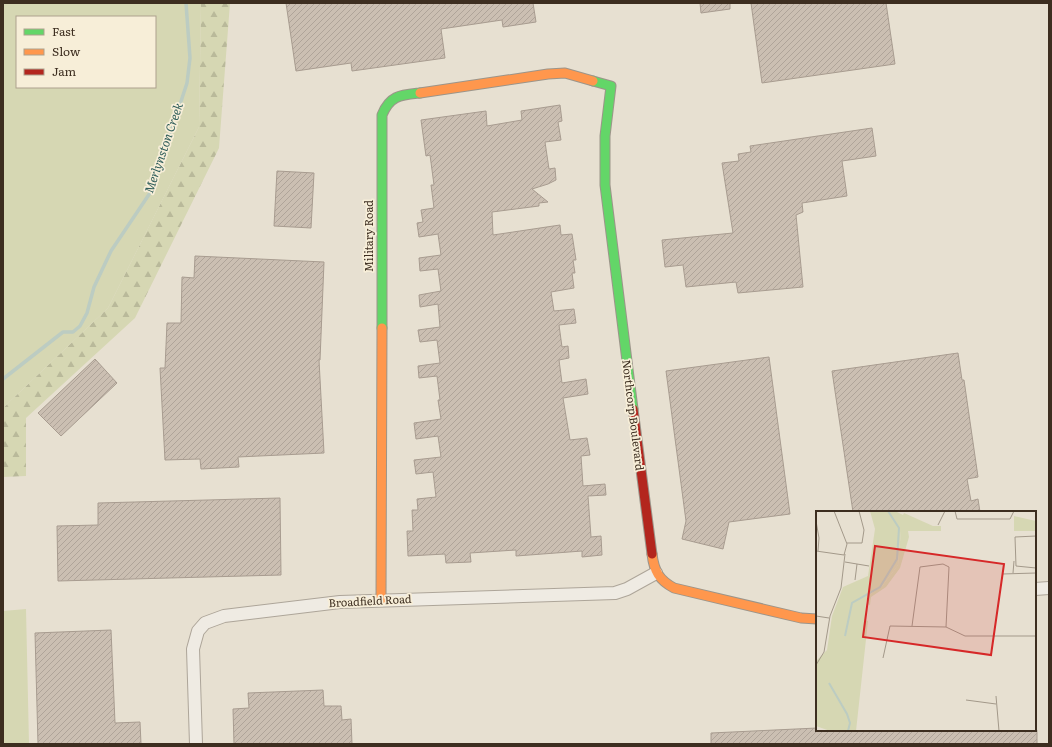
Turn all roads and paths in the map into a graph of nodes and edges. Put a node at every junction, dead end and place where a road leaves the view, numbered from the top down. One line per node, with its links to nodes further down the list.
1 (612, 86): 2 (street, Northcorp Boulevard); 5 (street, Military Road)
2 (656, 572): 5 (street, Broadfield Road); 6 (street)
3 (1049, 588): 4 (street)
4 (1036, 589)
5 (381, 600): 7 (street, Broadfield Road)
6 (816, 619)
7 (196, 744)

